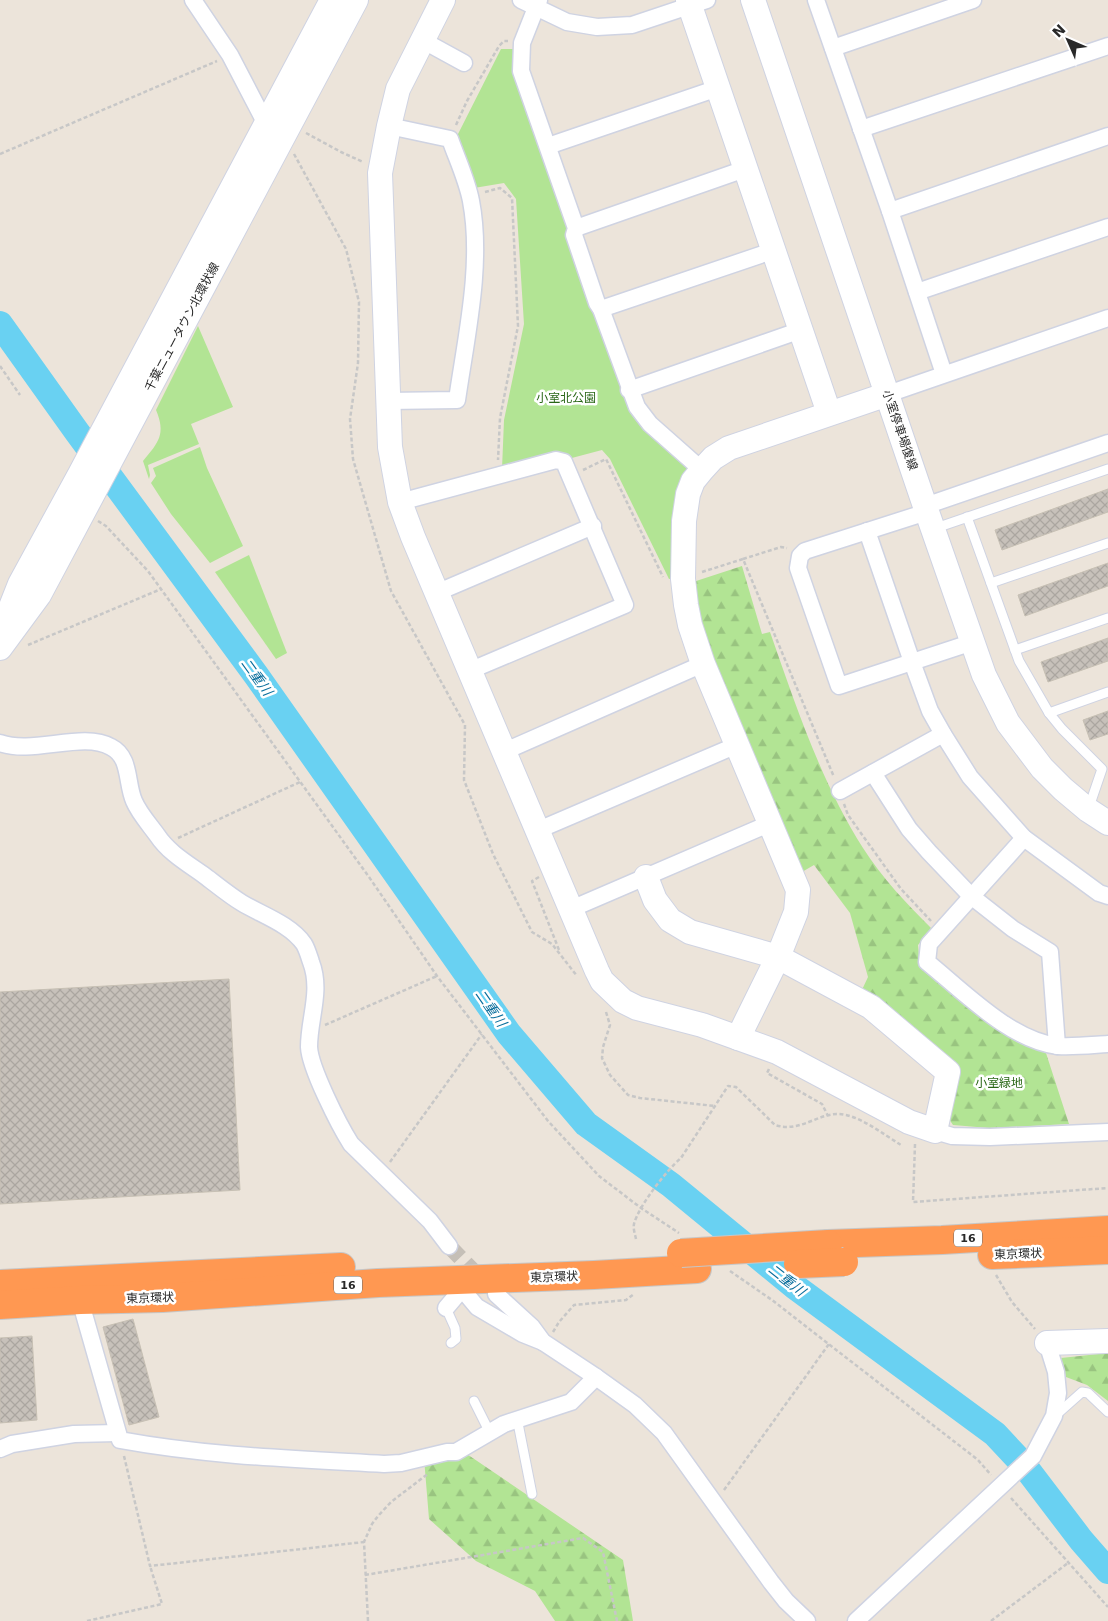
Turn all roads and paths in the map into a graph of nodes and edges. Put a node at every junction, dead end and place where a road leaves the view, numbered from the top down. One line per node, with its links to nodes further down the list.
1 (193, 0): 14 (street)
2 (332, 0): 17 (street, 千葉ニュータウン北環状線)
3 (356, 0): 48 (street, 千葉ニュータウン北環状線)
4 (443, 0): 10 (street)
5 (753, 0): 39 (street, 小室停車場復線)
6 (816, 0): 13 (street)
7 (973, 0): 13 (street)
8 (695, 2): 9 (street); 16 (street)
9 (532, 3): 11 (street)
10 (422, 40): 15 (street); 18 (street)
11 (522, 43): 22 (path); 23 (street)
12 (1108, 46): 19 (street)
13 (833, 48): 19 (street)
14 (230, 55): 17 (street); 24 (path)
15 (464, 63)
16 (718, 88): 23 (street); 26 (street)
17 (266, 124): 48 (street, 千葉ニュータウン北環状線)
18 (389, 126): 22 (street); 25 (street)
19 (861, 129): 28 (street)
20 (301, 130): 25 (path)
21 (1108, 136): 28 (street)
22 (450, 139): 27 (street)
23 (548, 146): 30 (street)
24 (0, 154)
25 (381, 169): 41 (street)
26 (745, 169): 30 (street); 31 (street)
27 (469, 195): 41 (street); 47 (path)
28 (890, 211): 32 (street)
29 (1108, 226): 32 (street)
30 (576, 228): 33 (street)
31 (772, 251): 33 (street); 35 (street)
32 (917, 292): 37 (street)
33 (601, 310): 38 (street)
34 (1108, 318): 37 (street)
35 (801, 330): 38 (street); 42 (street)
36 (0, 366): 40 (path)
37 (944, 374): 39 (street)
38 (630, 390): 45 (street)
39 (888, 394): 42 (street); 50 (street, 小室停車場復線)
40 (20, 395)
41 (388, 401): 49 (street)
42 (828, 414): 45 (street)
43 (1108, 443): 50 (street)
44 (1108, 469): 51 (lane)
45 (702, 470): 58 (street)
46 (570, 475): 47 (street); 53 (street); 58 (path)
47 (498, 476): 49 (street)
48 (87, 482): 63 (street, 千葉ニュータウン北環状線); 66 (street, 千葉ニュータウン北環状線)
49 (400, 502): 61 (street)
50 (929, 516): 51 (lane); 54 (street); 64 (street, 小室停車場復線)
51 (968, 517): 59 (lane)
52 (93, 518): 60 (path)
53 (593, 526): 61 (street); 70 (street)
54 (867, 531): 56 (street); 68 (street)
55 (1108, 543): 59 (lane)
56 (805, 551): 57 (path); 68 (street)
57 (743, 559): 58 (path); 80 (path)
58 (683, 579): 69 (street)
59 (991, 583): 67 (lane)
60 (161, 589): 65 (path); 79 (path)
61 (436, 593): 70 (street)
62 (1108, 618): 67 (lane)
63 (0, 634)
64 (972, 642): 68 (street); 81 (street, 小室停車場復線)
65 (28, 645)
66 (0, 648)
67 (1015, 650): 72 (lane)
68 (912, 662): 73 (street)
69 (703, 664): 75 (street); 76 (street)
70 (469, 671): 76 (street)
71 (1108, 692): 72 (lane)
72 (1049, 713): 77 (lane)
73 (943, 734): 78 (street); 85 (street)
74 (0, 743): 86 (street)
75 (738, 745): 82 (street); 84 (street)
76 (503, 752): 84 (street)
77 (1105, 768): 81 (lane)
78 (873, 773): 80 (street); 89 (street)
79 (300, 782): 86 (path); 95 (path)
80 (840, 791): 92 (path)
81 (1088, 810): 83 (street, 小室停車場復線)
82 (771, 823): 88 (street); 94 (street)
83 (1108, 823)
84 (536, 831): 87 (street)
85 (1024, 838): 89 (street); 90 (street)
86 (163, 844): 96 (street)
87 (553, 869): 91 (street); 93 (path)
88 (646, 878): 91 (street); 94 (street)
89 (971, 896): 92 (street); 100 (street)
90 (1108, 896)
91 (570, 909): 98 (street)
92 (941, 931): 100 (street)
93 (560, 955)
94 (778, 956): 98 (street); 103 (street)
95 (437, 976): 96 (path); 97 (path)
96 (311, 1026): 106 (street)
97 (482, 1034): 106 (path); 108 (path)
98 (738, 1038): 101 (street)
99 (1108, 1044): 100 (street)
100 (1057, 1046)
101 (777, 1052): 102 (path); 103 (street)
102 (828, 1116): 105 (path); 108 (path)
103 (925, 1128): 104 (street); 107 (path)
104 (1108, 1132)
105 (901, 1145)
106 (382, 1173): 111 (street)
107 (1108, 1188)
108 (641, 1208): 110 (path); 113 (path)
109 (1108, 1230): 114 (highway, 東京環状 / 16)
110 (636, 1239)
111 (449, 1246)
112 (1108, 1250): 115 (highway, 東京環状 / 16)
113 (687, 1252): 114 (highway, 東京環状 / 16, bridge); 117 (highway, 東京環状 / 16); 118 (highway, 東京環状 / 16)
114 (836, 1253): 115 (highway, 東京環状 / 16)
115 (996, 1255): 127 (path)
116 (726, 1268): 128 (path)
117 (0, 1284)
118 (462, 1284): 121 (highway, 東京環状 / 16); 123 (street); 126 (street)
119 (636, 1288): 126 (path)
120 (496, 1294): 126 (street)
121 (80, 1300): 122 (highway, 東京環状 / 16); 135 (street)
122 (0, 1305)
123 (446, 1308): 125 (lane)
124 (1108, 1341): 127 (street)
125 (451, 1343)
126 (544, 1343): 129 (street)
127 (1048, 1343): 132 (street)
128 (830, 1344): 138 (path); 140 (path)
129 (596, 1377): 133 (street); 140 (street)
130 (474, 1401): 134 (lane)
131 (1108, 1412): 132 (lane)
132 (1054, 1416): 138 (street)
133 (517, 1418): 134 (street); 139 (lane)
134 (489, 1431): 137 (street)
135 (119, 1436): 136 (street); 137 (street); 143 (path)
136 (0, 1449)
137 (456, 1452): 141 (path)
138 (1004, 1484): 142 (path); 150 (street)
139 (532, 1494)
140 (714, 1504): 149 (street)
141 (364, 1542): 143 (path); 144 (path)
142 (1068, 1563): 145 (path); 151 (path)
143 (150, 1566): 146 (path)
144 (365, 1575): 147 (path); 148 (path)
145 (1108, 1607)
146 (87, 1621)
147 (368, 1621)
148 (617, 1621)
149 (806, 1621)
150 (856, 1621)
151 (991, 1621)

